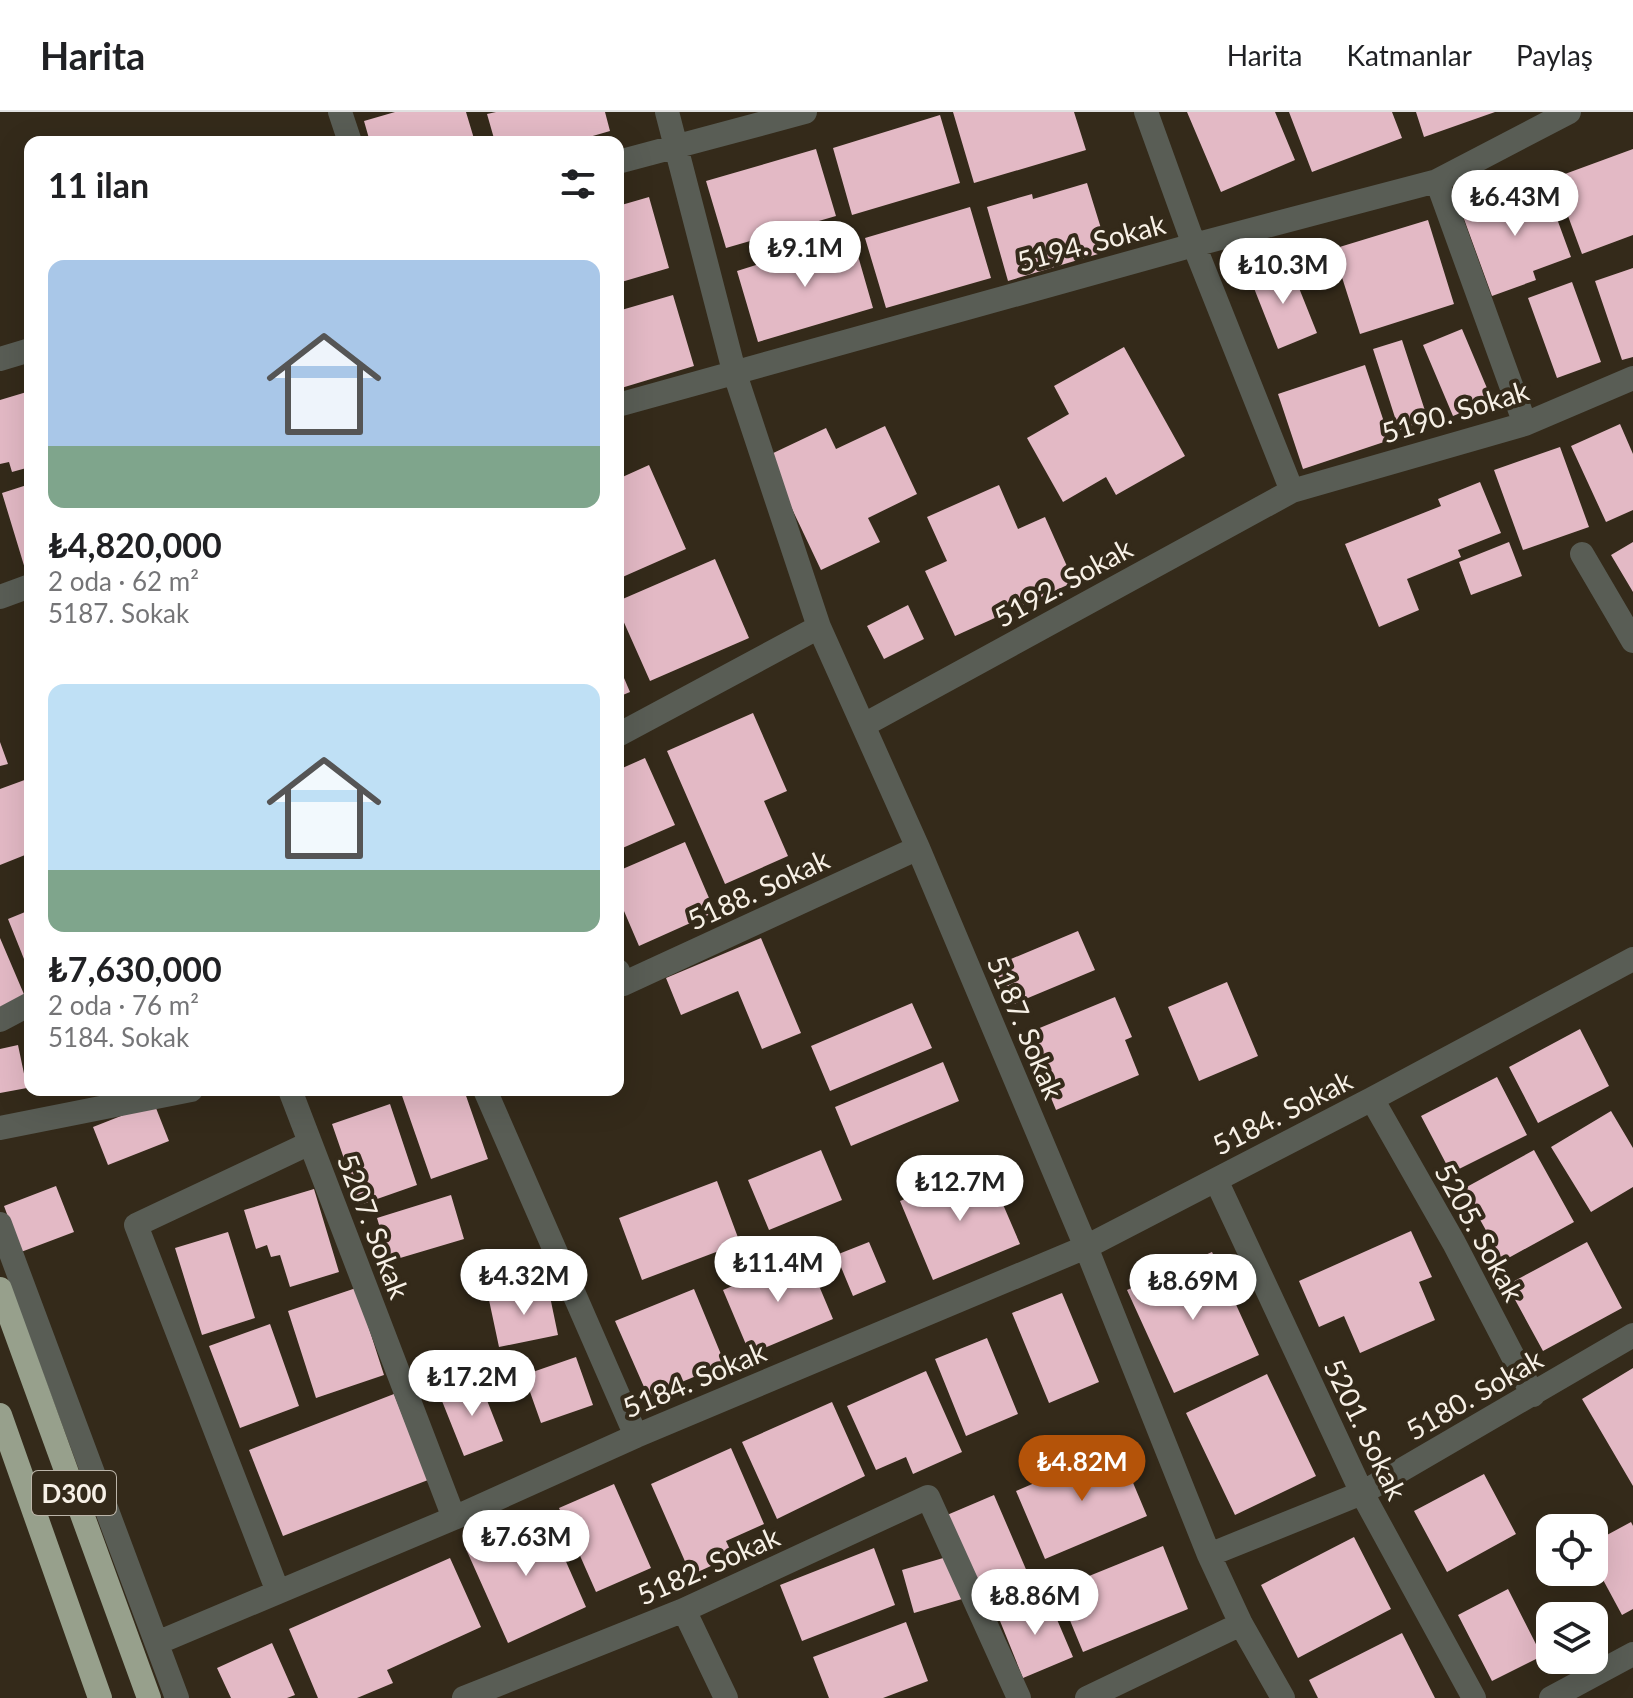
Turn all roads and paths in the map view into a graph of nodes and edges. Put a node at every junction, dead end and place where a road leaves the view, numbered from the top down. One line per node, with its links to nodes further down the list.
1 (340, 112): 6 (street)
2 (667, 112): 7 (street, 5187. Sokak)
3 (805, 112): 7 (street)
4 (1146, 112): 10 (street)
5 (1569, 112): 9 (street, 5194. Sokak)
6 (348, 136)
7 (675, 147): 8 (street); 13 (street, 5187. Sokak)
8 (624, 160)
9 (1437, 181): 10 (street, 5194. Sokak); 16 (street)
10 (1194, 245): 13 (street, 5194. Sokak); 17 (street)
11 (24, 352): 12 (street)
12 (0, 359)
13 (734, 371): 15 (street, 5194. Sokak); 21 (street, 5187. Sokak)
14 (1633, 378): 16 (street, 5190. Sokak)
15 (624, 403)
16 (1525, 424): 17 (street, 5190. Sokak)
17 (1292, 491): 23 (street, 5192. Sokak)
18 (1582, 554): 22 (street)
19 (24, 588): 20 (street)
20 (0, 597)
21 (819, 627): 23 (street, 5187. Sokak); 24 (street)
22 (1633, 641)
23 (864, 725): 25 (street, 5187. Sokak)
24 (624, 732)
25 (918, 848): 27 (street, 5188. Sokak); 38 (street, 5187. Sokak)
26 (1630, 965): 33 (street, 5184. Sokak)
27 (624, 976)
28 (24, 1007): 29 (street)
29 (0, 1020)
30 (161, 1096): 34 (street)
31 (292, 1096): 35 (street, 5207. Sokak)
32 (488, 1096): 43 (street)
33 (1372, 1099): 36 (street, 5184. Sokak); 41 (street, 5205. Sokak)
34 (0, 1128)
35 (310, 1143): 45 (street, 5207. Sokak); 47 (street)
36 (1216, 1180): 38 (street, 5184. Sokak); 44 (street, 5201. Sokak)
37 (0, 1224): 50 (street)
38 (1086, 1247): 43 (street, 5184. Sokak); 46 (street, 5187. Sokak)
39 (0, 1289): 53 (highway, D300)
40 (1633, 1335): 41 (street, 5180. Sokak)
41 (1533, 1395): 44 (street, 5180. Sokak)
42 (0, 1415): 52 (highway, D300)
43 (636, 1436): 45 (street, 5184. Sokak)
44 (1362, 1493): 46 (street, 5180. Sokak); 60 (street, 5201. Sokak)
45 (454, 1518): 47 (street, 5184. Sokak)
46 (1209, 1555): 49 (street, 5187. Sokak)
47 (278, 1592): 50 (street, 5184. Sokak)
48 (684, 1610): 55 (street, 5182. Sokak); 56 (street); 57 (street, 5182. Sokak)
49 (1241, 1624): 58 (street); 59 (street, 5187. Sokak)
50 (157, 1643): 54 (street)
51 (1633, 1654): 61 (street)
52 (100, 1698)
53 (149, 1698)
54 (177, 1698)
55 (464, 1698)
56 (726, 1698)
57 (1019, 1698)
58 (1087, 1698)
59 (1283, 1698)
60 (1474, 1698)
61 (1551, 1698)

